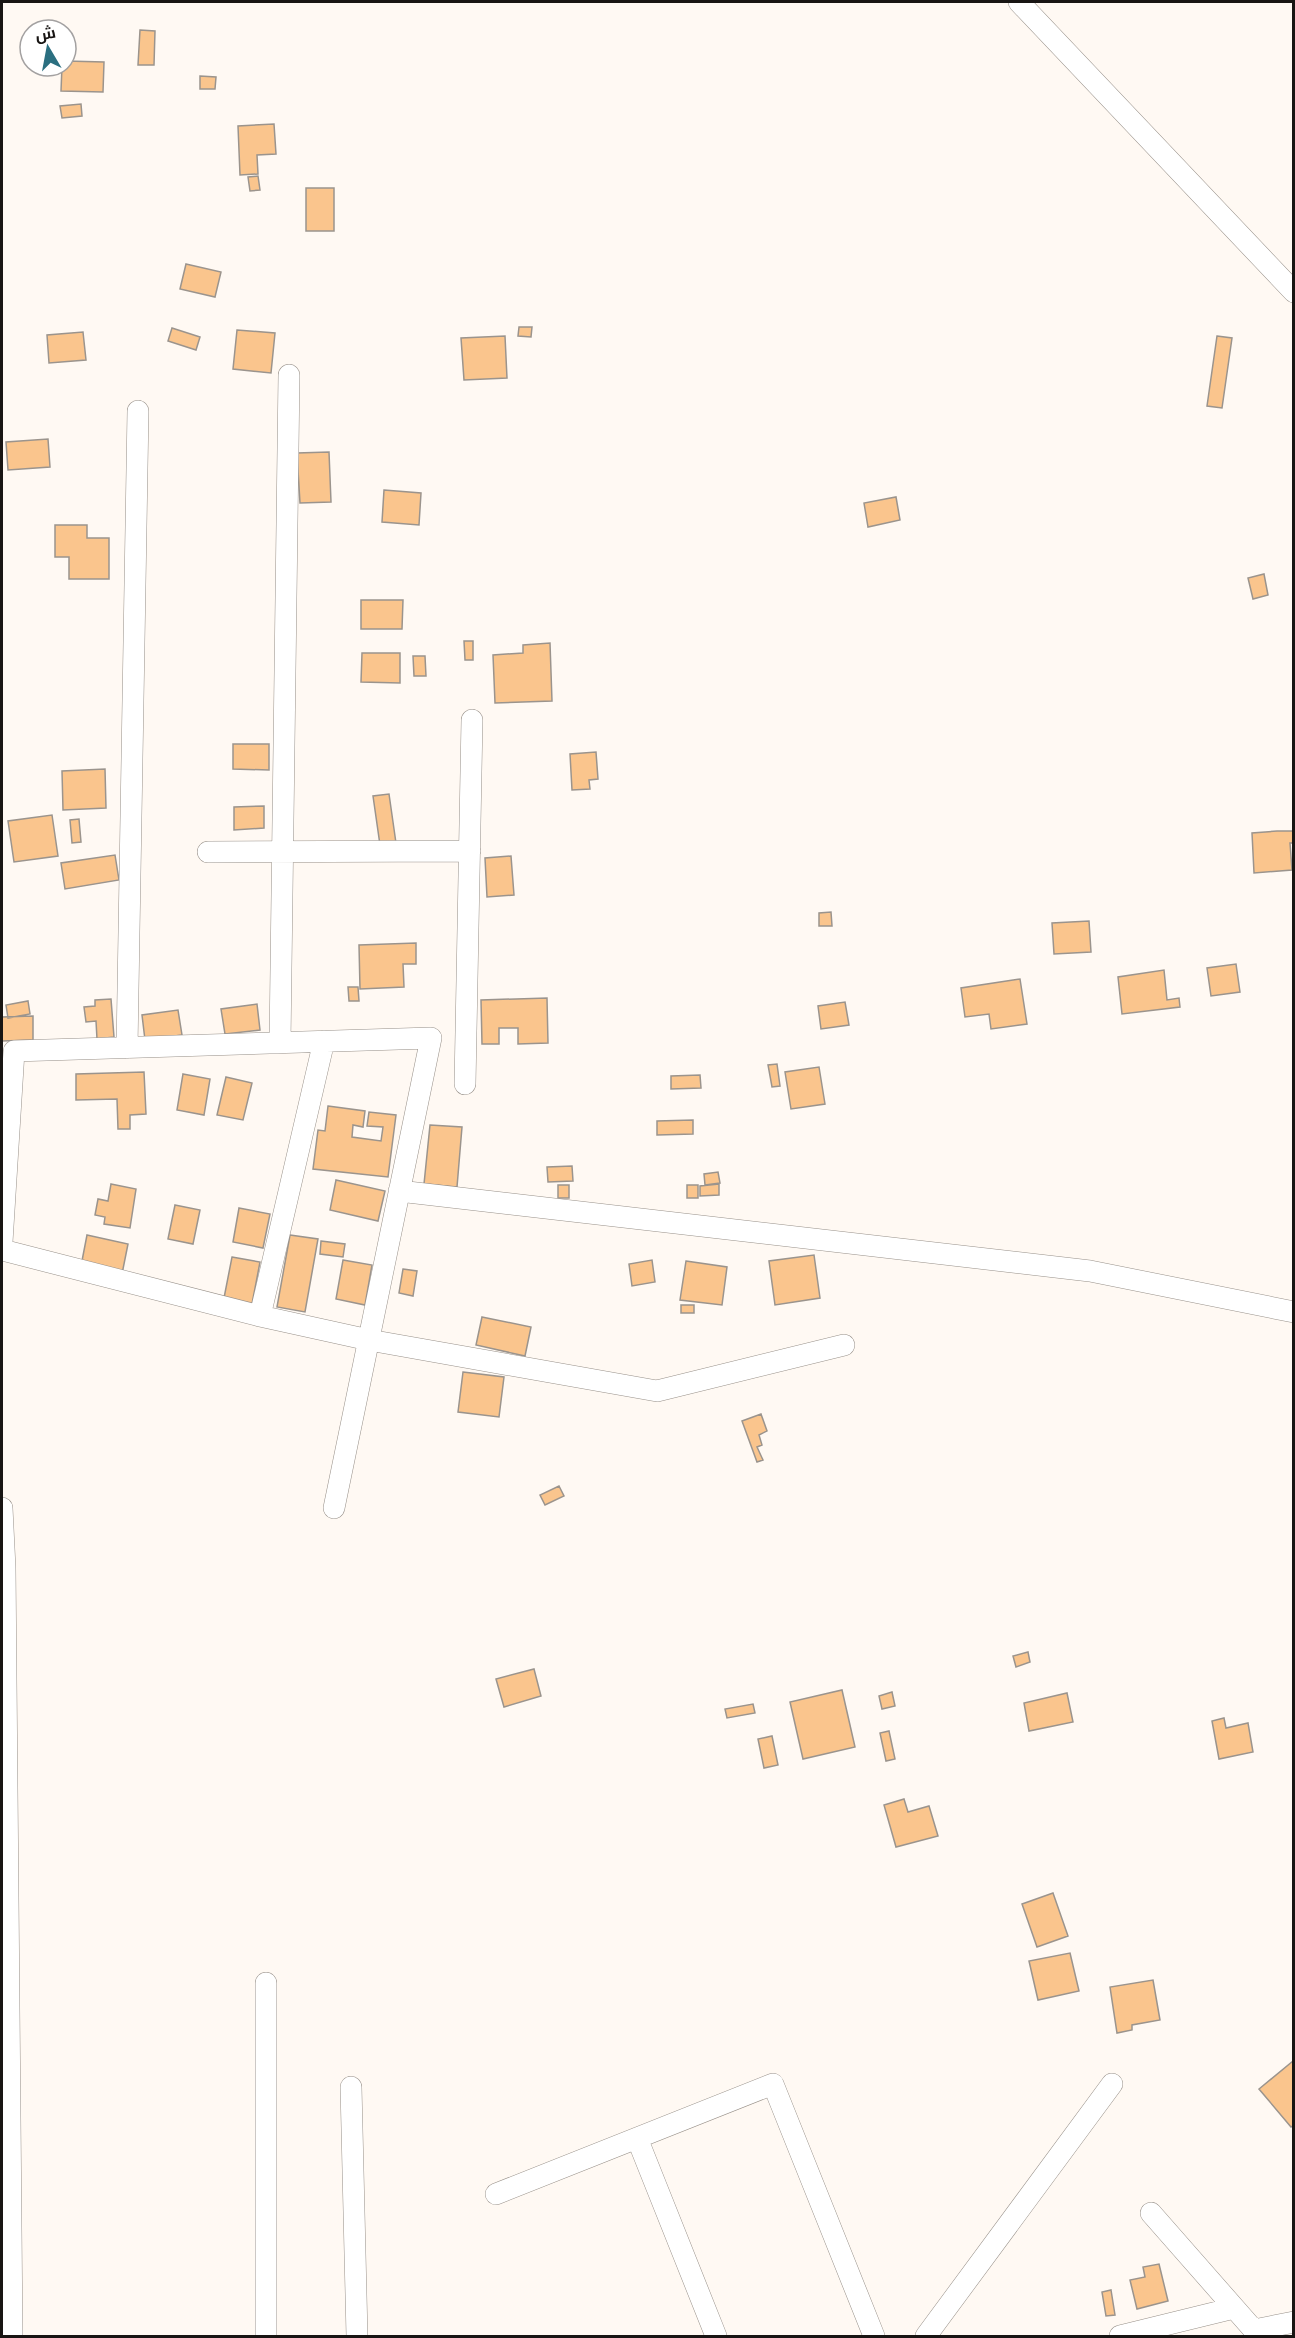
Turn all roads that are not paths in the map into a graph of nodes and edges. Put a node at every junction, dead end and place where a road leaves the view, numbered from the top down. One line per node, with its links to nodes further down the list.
1 (1019, 2): 2 (street)
2 (1293, 292)
3 (289, 375): 8 (street)
4 (138, 411): 11 (street)
5 (472, 720): 6 (street)
6 (470, 851): 8 (street); 12 (street)
7 (208, 852): 8 (street)
8 (283, 853): 10 (street)
9 (324, 1041): 10 (street); 13 (street); 17 (street)
10 (280, 1043): 11 (street)
11 (127, 1048): 14 (street)
12 (465, 1084)
13 (399, 1191): 16 (street); 18 (street)
14 (2, 1242)
15 (2, 1250): 17 (street)
16 (1293, 1312)
17 (260, 1316): 18 (street)
18 (369, 1340): 19 (street); 21 (street)
19 (844, 1345)
20 (2, 1508): 31 (street)
21 (334, 1508)
22 (266, 1983): 32 (street)
23 (1112, 2084): 36 (street)
24 (351, 2087): 33 (street)
25 (637, 2138): 26 (street); 34 (street); 35 (street)
26 (496, 2194)
27 (1151, 2213): 28 (street)
28 (1234, 2308): 30 (street); 37 (street)
29 (1293, 2322): 30 (street)
30 (1257, 2333)
31 (12, 2337)
32 (266, 2337)
33 (357, 2337)
34 (716, 2337)
35 (874, 2337)
36 (926, 2337)
37 (1120, 2337)

